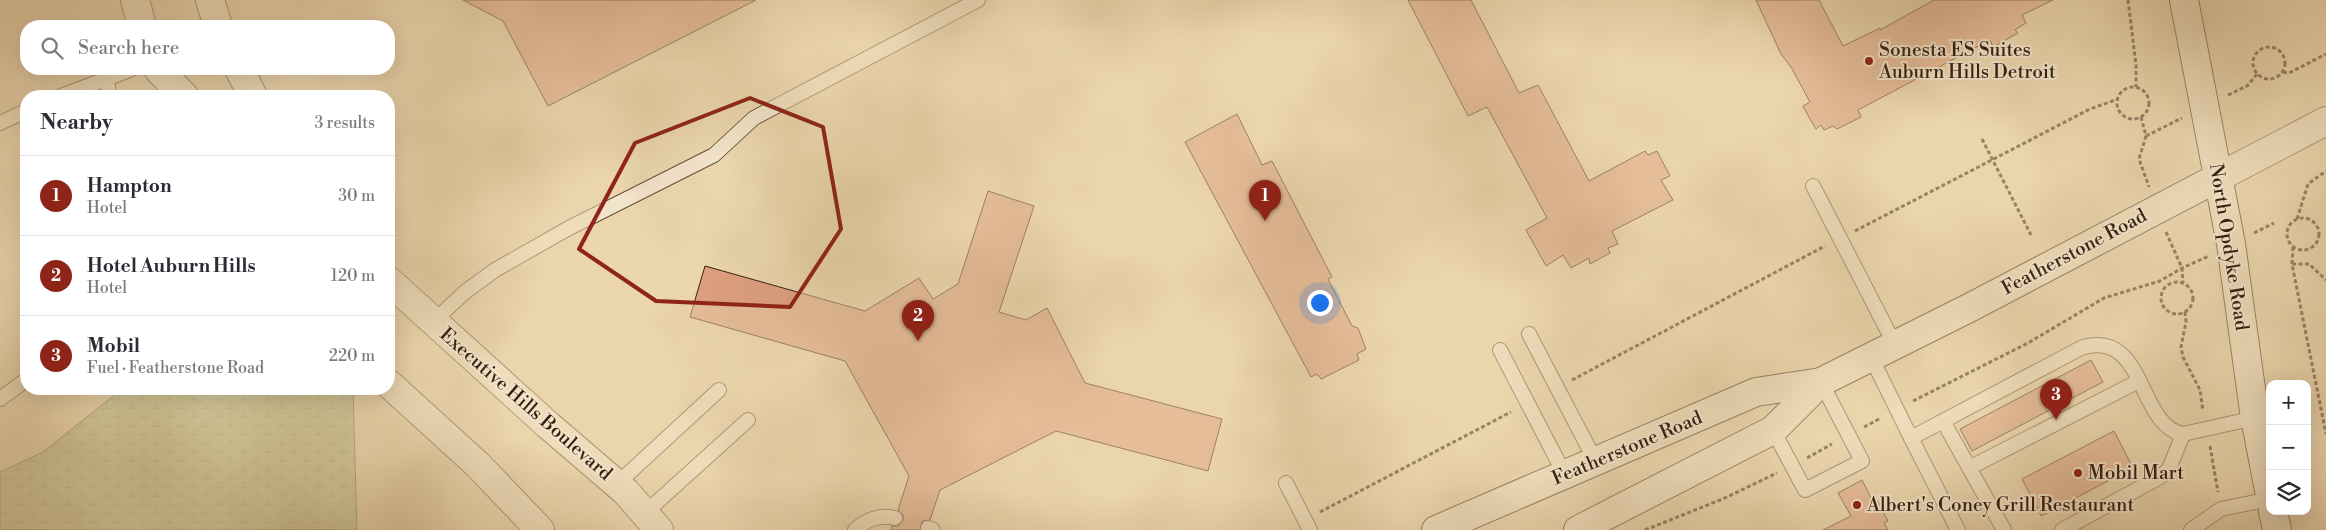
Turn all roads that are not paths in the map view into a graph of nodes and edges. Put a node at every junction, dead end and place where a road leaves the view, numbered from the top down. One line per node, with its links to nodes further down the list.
1 (135, 0): 5 (main road)
2 (210, 0): 6 (main road)
3 (978, 0): 23 (lane)
4 (2184, 0): 20 (main road, North Opdyke Road)
5 (140, 20)
6 (216, 20)
7 (115, 75): 11 (lane)
8 (160, 75): 14 (main road)
9 (163, 75): 15 (main road)
10 (242, 75): 16 (main road)
11 (106, 78): 12 (lane); 13 (lane)
12 (76, 90)
13 (109, 90)
14 (167, 90)
15 (178, 90)
16 (249, 90)
17 (20, 114): 19 (lane)
18 (2326, 121): 20 (main road, Featherstone Road)
19 (0, 123)
20 (2219, 176): 25 (main road, Featherstone Road); 34 (main road, North Opdyke Road)
21 (1813, 186): 25 (lane)
22 (395, 287): 23 (main road, Executive Hills Boulevard)
23 (433, 322): 45 (main road, Executive Hills Boulevard)
24 (1529, 334): 40 (lane)
25 (1895, 345): 27 (main road, Featherstone Road)
26 (1500, 350): 42 (lane)
27 (1871, 358): 29 (main road, Featherstone Road); 39 (lane)
28 (2139, 381): 36 (lane); 38 (lane); 41 (lane)
29 (1821, 382): 37 (main road, Featherstone Road); 37 (lane); 40 (main road, Featherstone Road)
30 (20, 384): 33 (lane)
31 (395, 389): 50 (main road)
32 (718, 390): 45 (lane)
33 (0, 399)
34 (2254, 418): 38 (lane); 43 (main road, North Opdyke Road)
35 (748, 420): 49 (lane)
36 (1943, 421): 39 (lane); 41 (lane)
37 (1773, 430): 54 (main road, Featherstone Road)
38 (2183, 434): 57 (lane)
39 (1910, 438): 55 (lane)
40 (1596, 462): 42 (main road, Featherstone Road)
41 (1970, 468): 56 (lane)
42 (1565, 475): 53 (main road, Featherstone Road)
43 (2266, 476)
44 (1286, 482): 52 (lane)
45 (618, 484): 49 (main road, Executive Hills Boulevard)
46 (2266, 500): 58 (lane)
47 (2274, 515): 59 (main road)
48 (895, 518): 51 (lane)
49 (652, 522)
50 (540, 530)
51 (855, 530)
52 (1310, 530)
53 (1436, 530)
54 (1578, 530)
55 (1958, 530)
56 (2004, 530)
57 (2062, 530)
58 (2191, 530)
59 (2277, 530)

